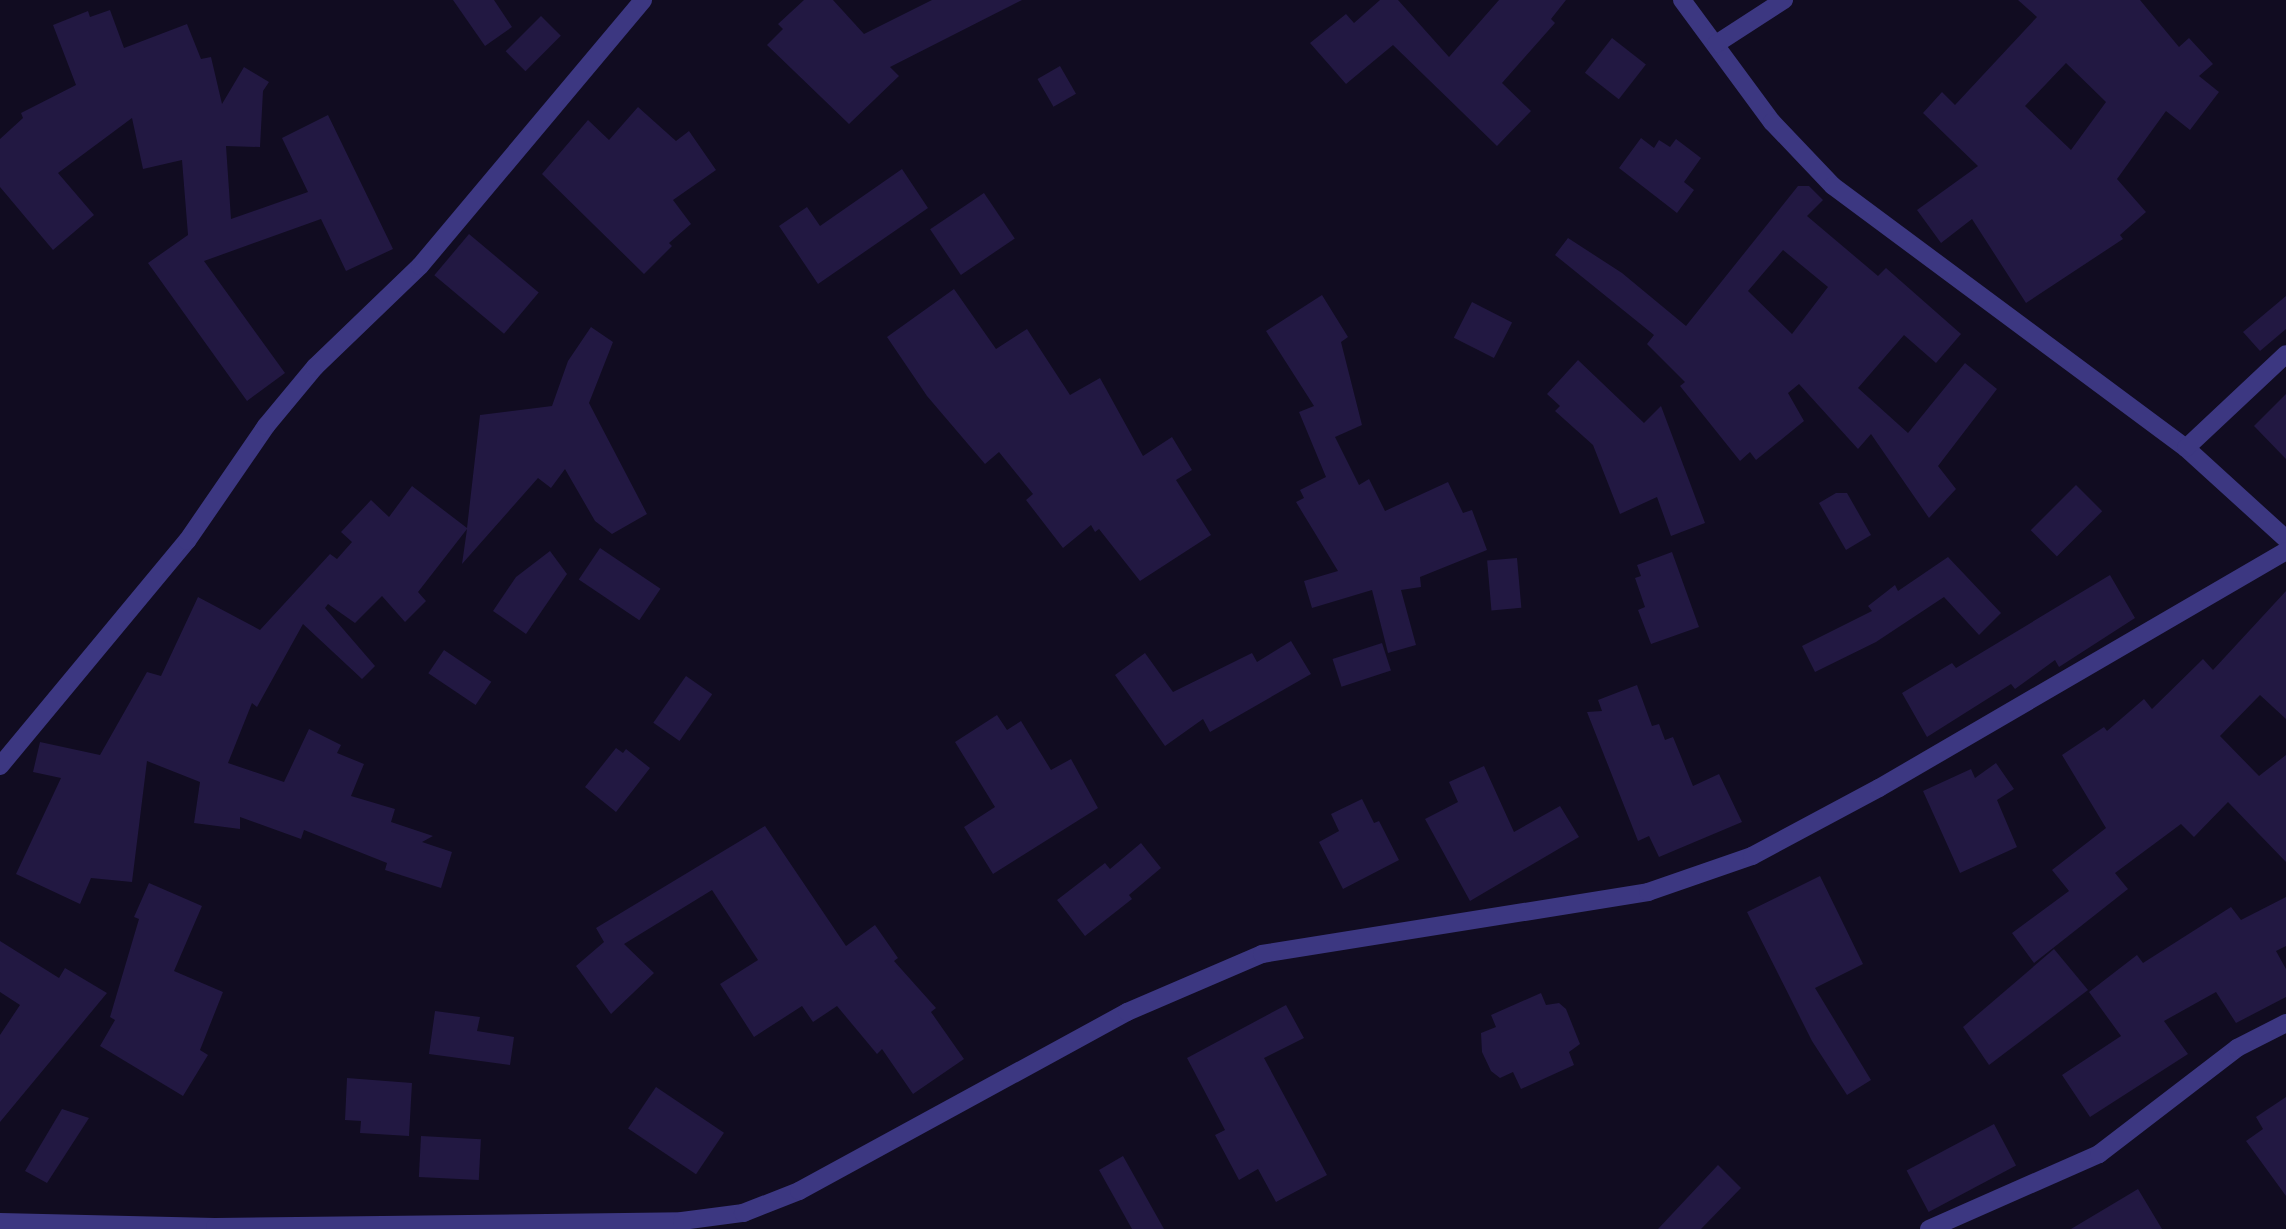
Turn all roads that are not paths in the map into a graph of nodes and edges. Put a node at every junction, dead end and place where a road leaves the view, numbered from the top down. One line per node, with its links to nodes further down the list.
1 (643, 0): 9 (street)
2 (1682, 0): 4 (street)
3 (1784, 0): 4 (street)
4 (1716, 44): 6 (street)
5 (2286, 354): 6 (street)
6 (2186, 448): 7 (street)
7 (2286, 539)
8 (2286, 551): 11 (street)
9 (0, 766)
10 (2286, 1023): 12 (street)
11 (0, 1222)
12 (1929, 1229)

